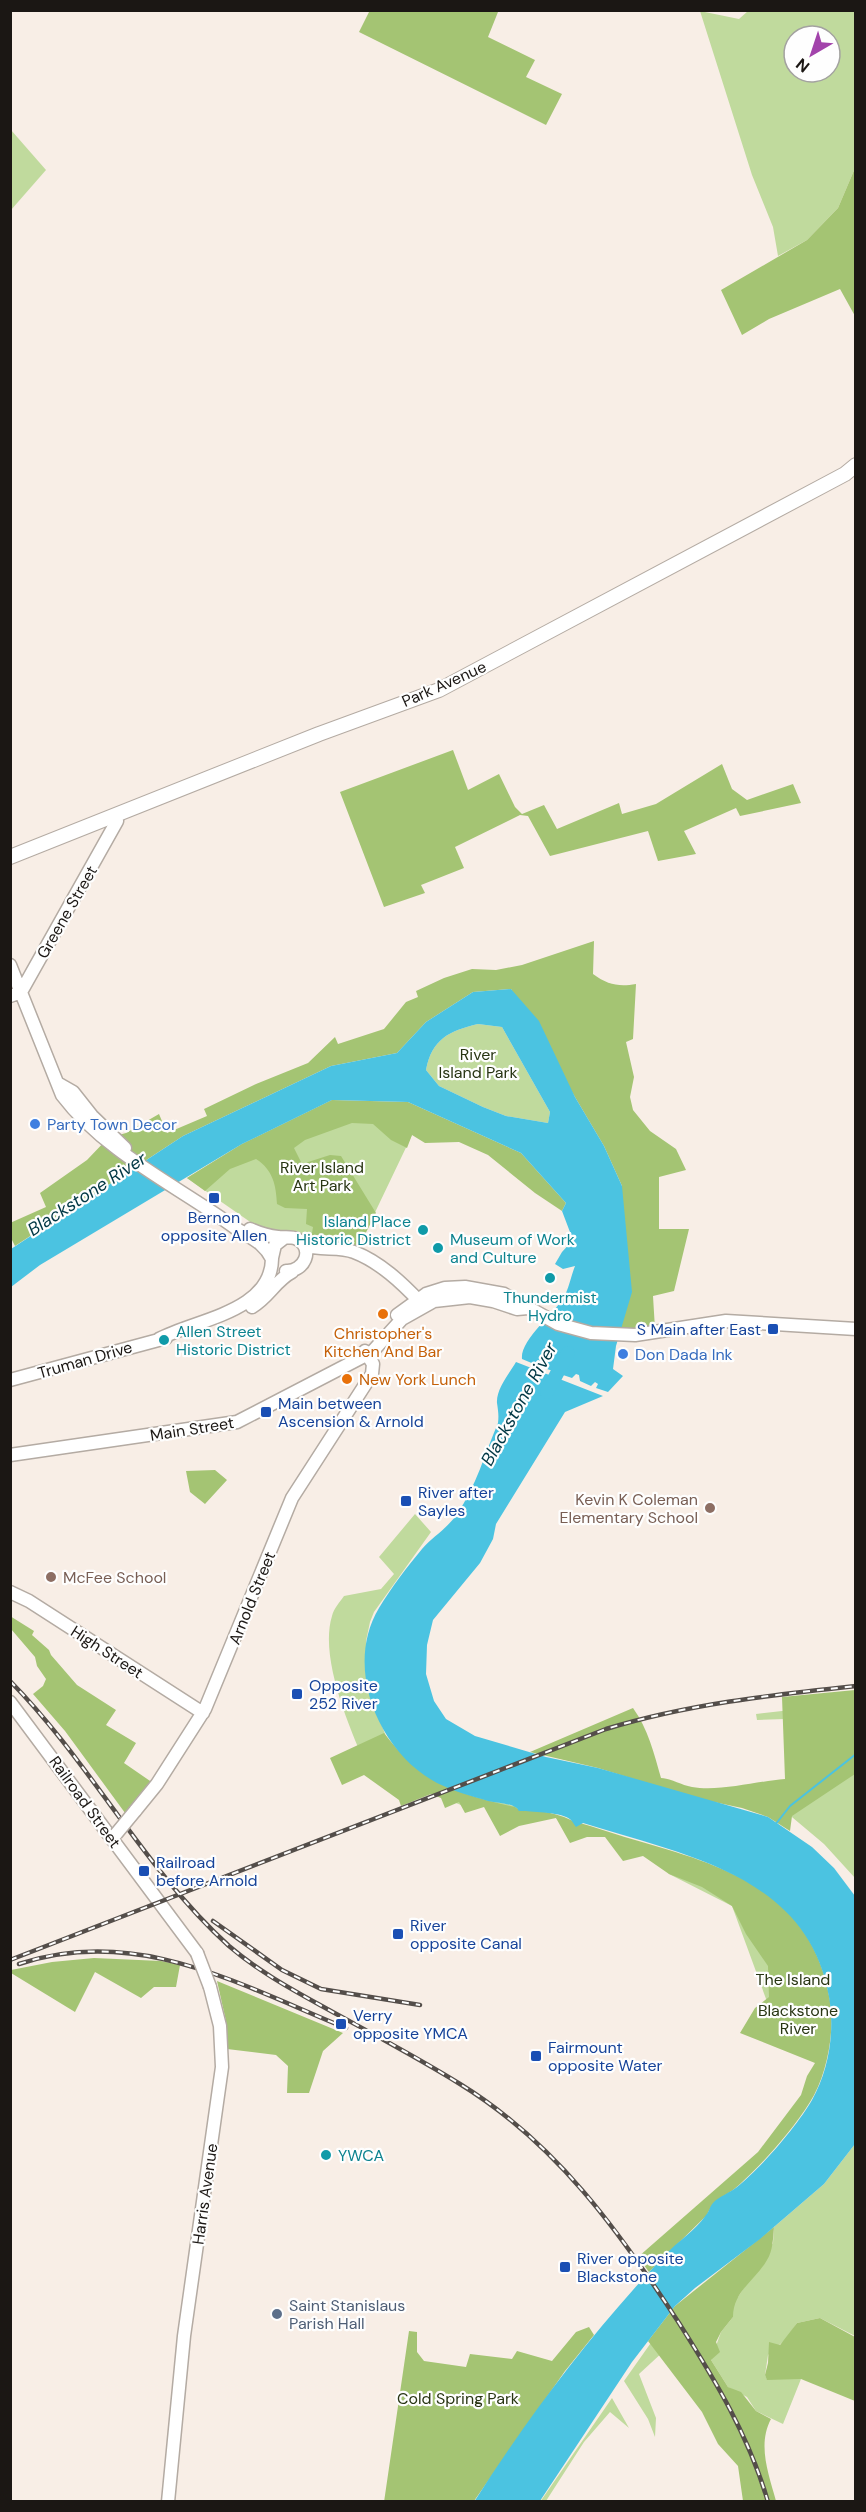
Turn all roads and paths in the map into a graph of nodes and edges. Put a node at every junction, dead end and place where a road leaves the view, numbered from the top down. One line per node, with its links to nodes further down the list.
1 (855, 465): 3 (main road, Park Avenue)
2 (117, 821): 5 (main road, Greene Street)
3 (10, 857)
4 (10, 965): 5 (main road)
5 (16, 994): 6 (main road)
6 (224, 1219): 7 (main road); 10 (main road)
7 (284, 1238): 8 (main road); 10 (main road)
8 (304, 1245): 9 (main road); 11 (main road)
9 (363, 1257): 11 (main road); 12 (main road)
10 (272, 1259): 11 (main road); 14 (main road, Truman Drive)
11 (297, 1269): 14 (main road, Truman Drive)
12 (420, 1302): 13 (main road, Main Street); 15 (main road, Main Street)
13 (855, 1329)
14 (159, 1339): 16 (main road, Truman Drive)
15 (364, 1355): 17 (main road, Main Street); 20 (main road, Arnold Street)
16 (10, 1380)
17 (10, 1455)
18 (10, 1592): 20 (main road, High Street)
19 (10, 1702): 21 (main road, Railroad Street)
20 (203, 1713): 21 (main road, Arnold Street, bridge)
21 (114, 1837): 22 (main road, Railroad Street)
22 (159, 1902): 23 (main road, Harris Avenue, bridge)
23 (168, 2502)

